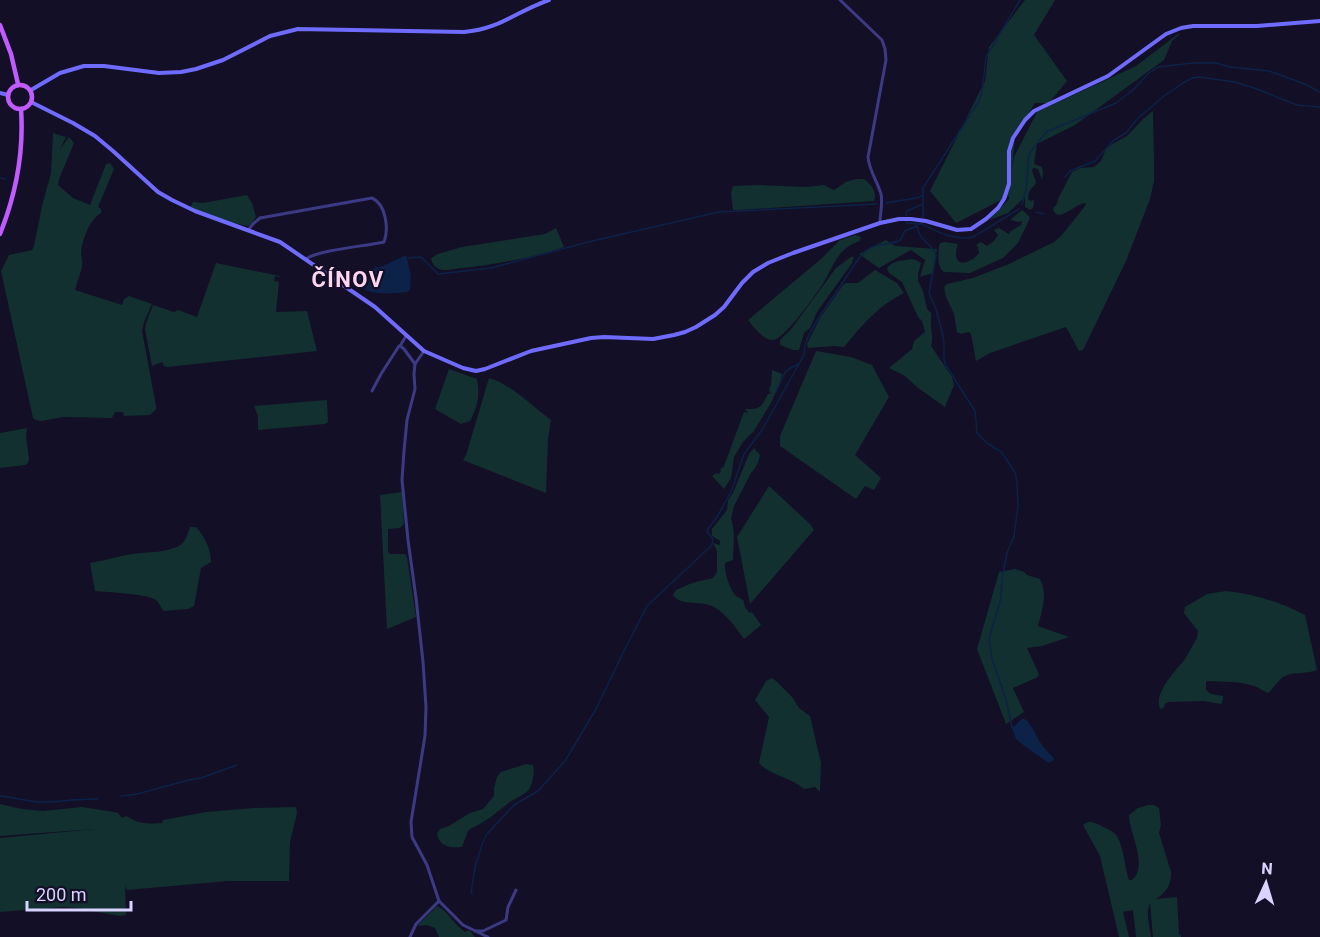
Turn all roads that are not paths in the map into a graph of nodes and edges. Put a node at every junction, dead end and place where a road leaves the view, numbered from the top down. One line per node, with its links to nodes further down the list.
1 (549, 0): 6 (street)
2 (840, 0): 11 (street)
3 (1320, 21): 11 (street)
4 (0, 25): 5 (main road)
5 (18, 84): 6 (main road); 8 (main road)
6 (31, 90): 9 (main road)
7 (0, 93): 8 (street)
8 (8, 95): 10 (main road)
9 (31, 102): 10 (main road); 12 (street)
10 (21, 109): 13 (main road)
11 (880, 223): 17 (street)
12 (248, 230): 14 (street); 14 (street)
13 (0, 234)
14 (306, 259): 15 (street)
15 (406, 336): 16 (street); 17 (street)
16 (400, 346): 18 (street); 19 (street)
17 (424, 351): 18 (street)
18 (415, 364): 21 (street)
19 (372, 391)
20 (516, 890): 22 (street)
21 (439, 901): 22 (street); 23 (street)
22 (475, 931): 24 (street)
23 (410, 937)
24 (488, 937)

